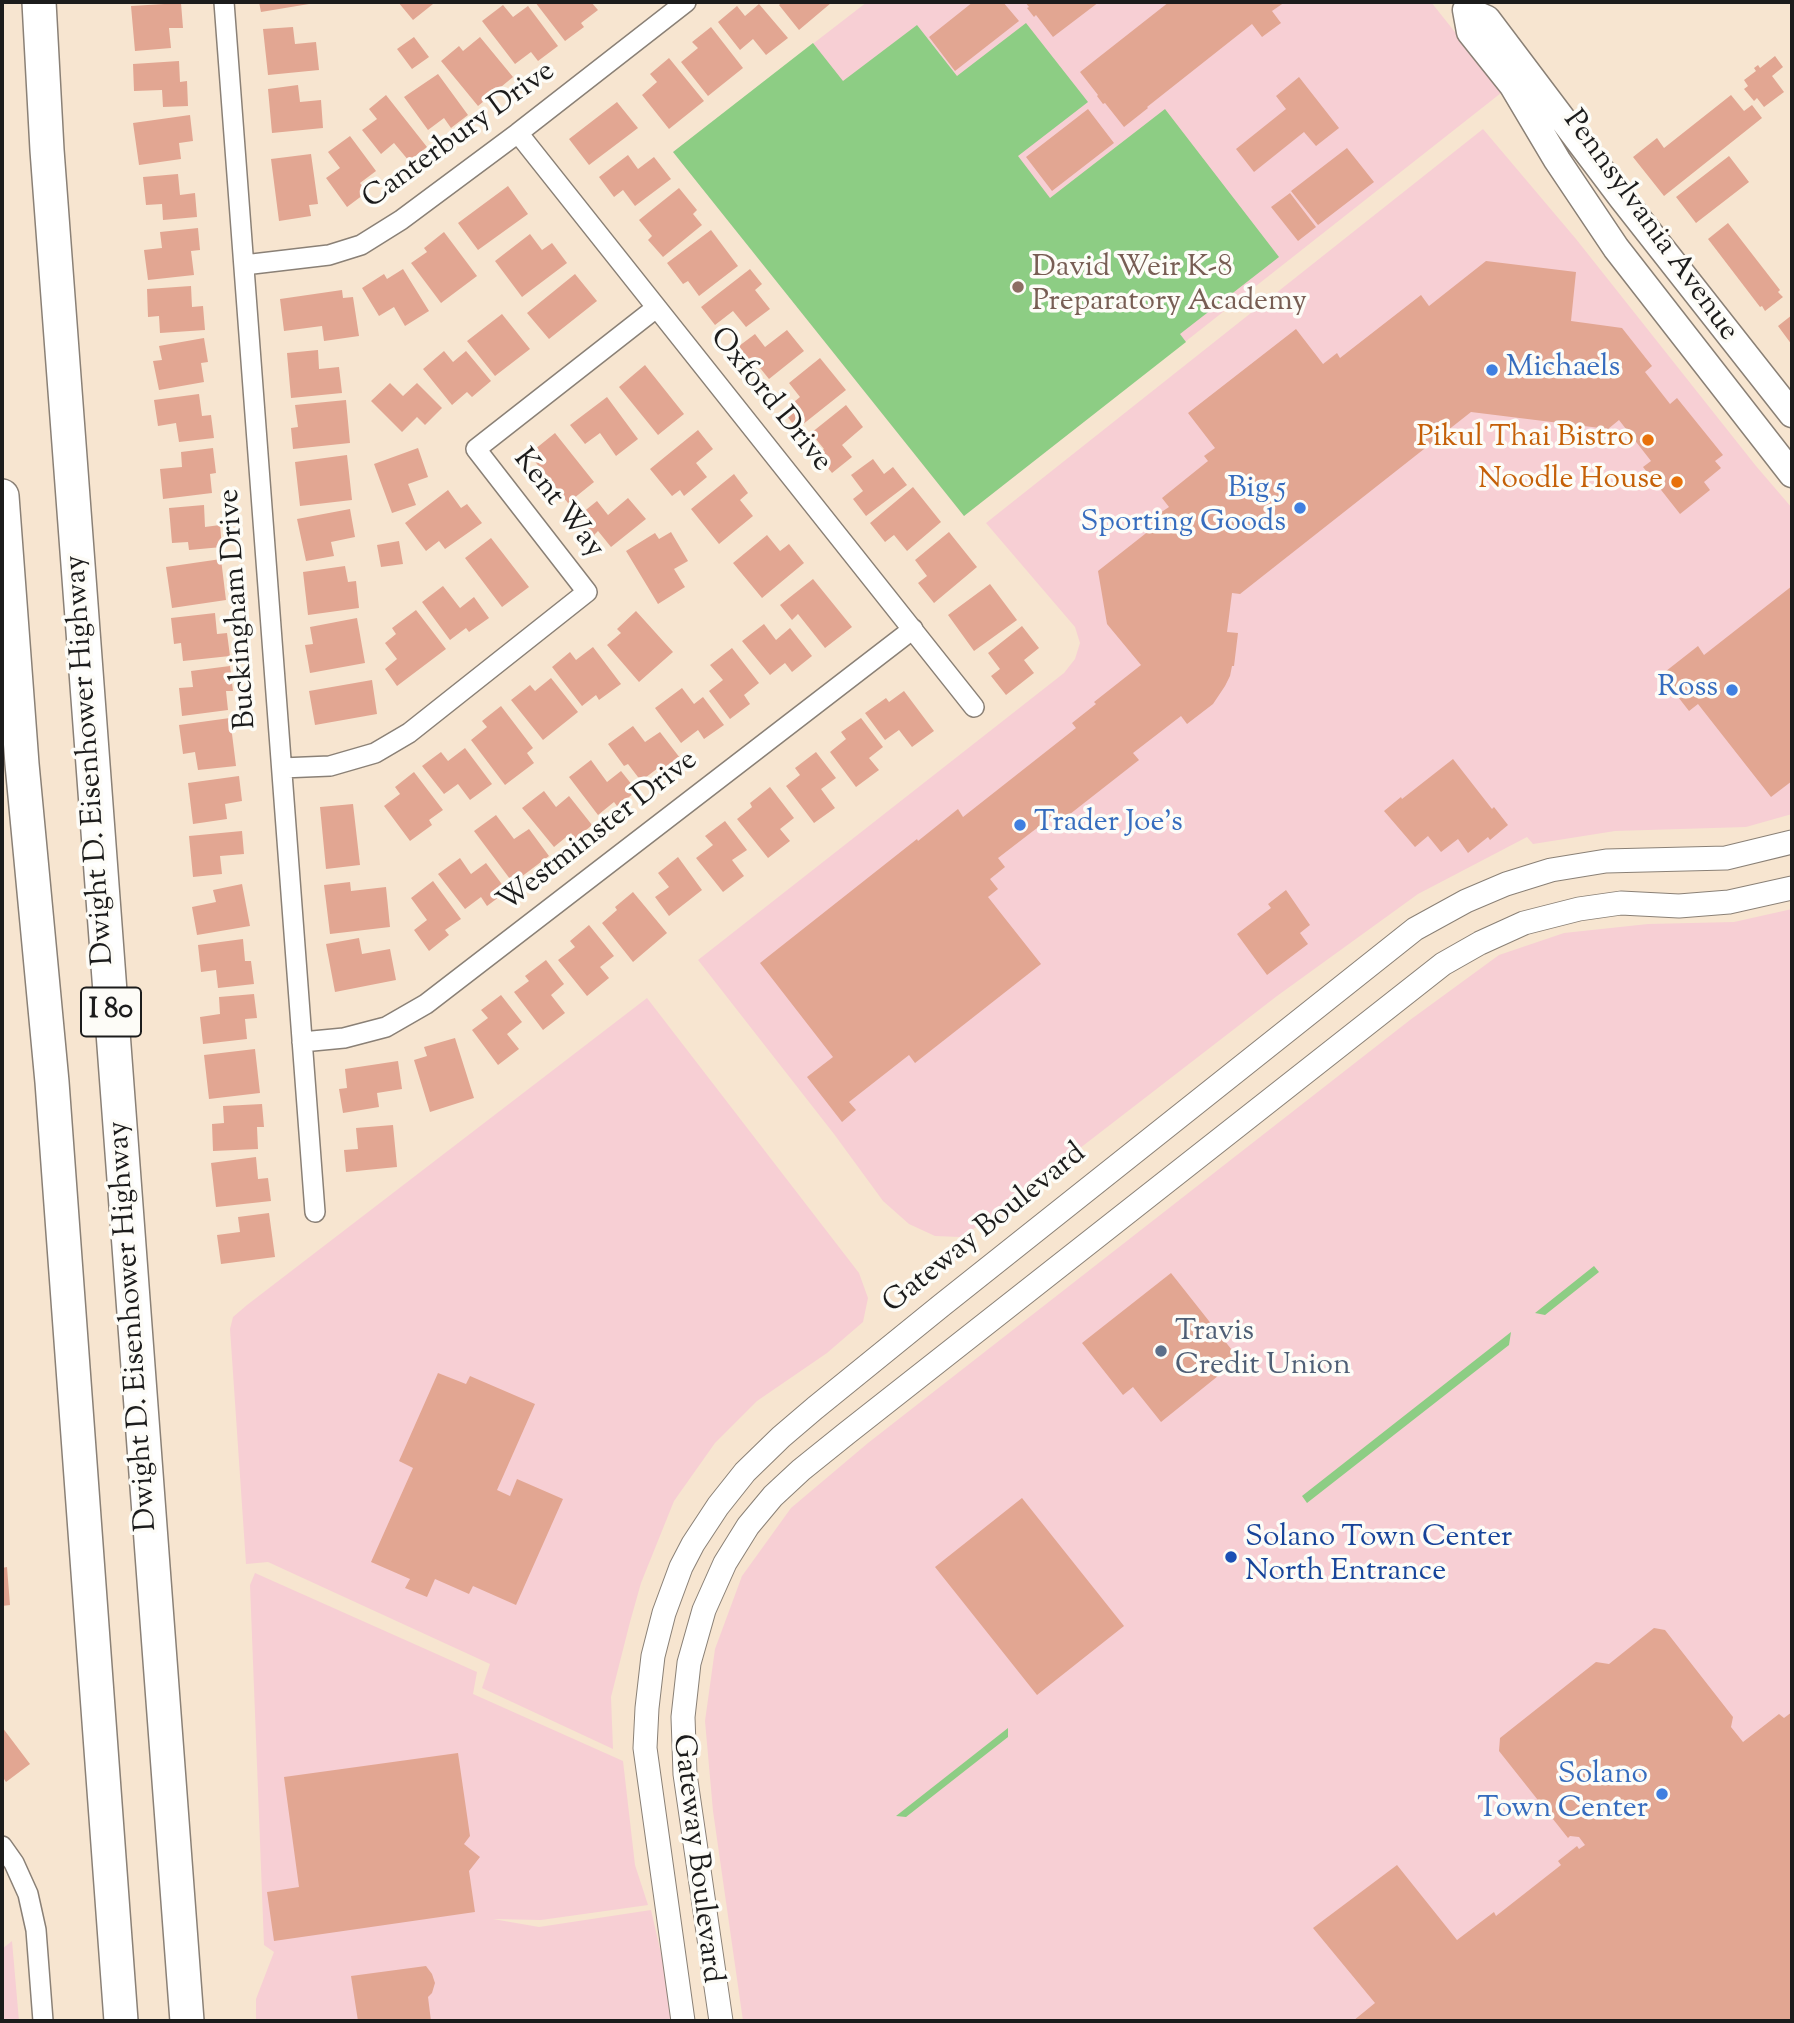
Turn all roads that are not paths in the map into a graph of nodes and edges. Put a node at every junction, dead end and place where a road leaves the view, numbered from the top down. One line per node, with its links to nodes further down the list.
1 (39, 2): 23 (highway, Dwight D. Eisenhower Highway / I 80)
2 (224, 2): 6 (street, Buckingham Drive)
3 (686, 2): 5 (street, Canterbury Drive)
4 (1462, 6): 8 (main road, Pennsylvania Avenue); 9 (main road, Pennsylvania Avenue)
5 (518, 133): 6 (street, Canterbury Drive); 7 (street, Oxford Drive)
6 (244, 265): 15 (street, Buckingham Drive)
7 (656, 307): 13 (street, Oxford Drive); 15 (street, Kent Way)
8 (1726, 389): 10 (main road); 11 (main road, Pennsylvania Avenue)
9 (1792, 414)
10 (1792, 445)
11 (1792, 474)
12 (2, 496): 22 (highway, I 80)
13 (914, 629): 14 (street, Oxford Drive); 18 (street, Westminster Drive)
14 (974, 707)
15 (282, 768): 18 (street, Buckingham Drive)
16 (1792, 842): 24 (street, Gateway Boulevard)
17 (1792, 888): 25 (street, Gateway Boulevard)
18 (302, 1042): 19 (street, Buckingham Drive)
19 (315, 1212)
20 (2, 1846): 21 (street)
21 (43, 2021)
22 (121, 2021)
23 (187, 2021)
24 (683, 2021)
25 (720, 2021)

